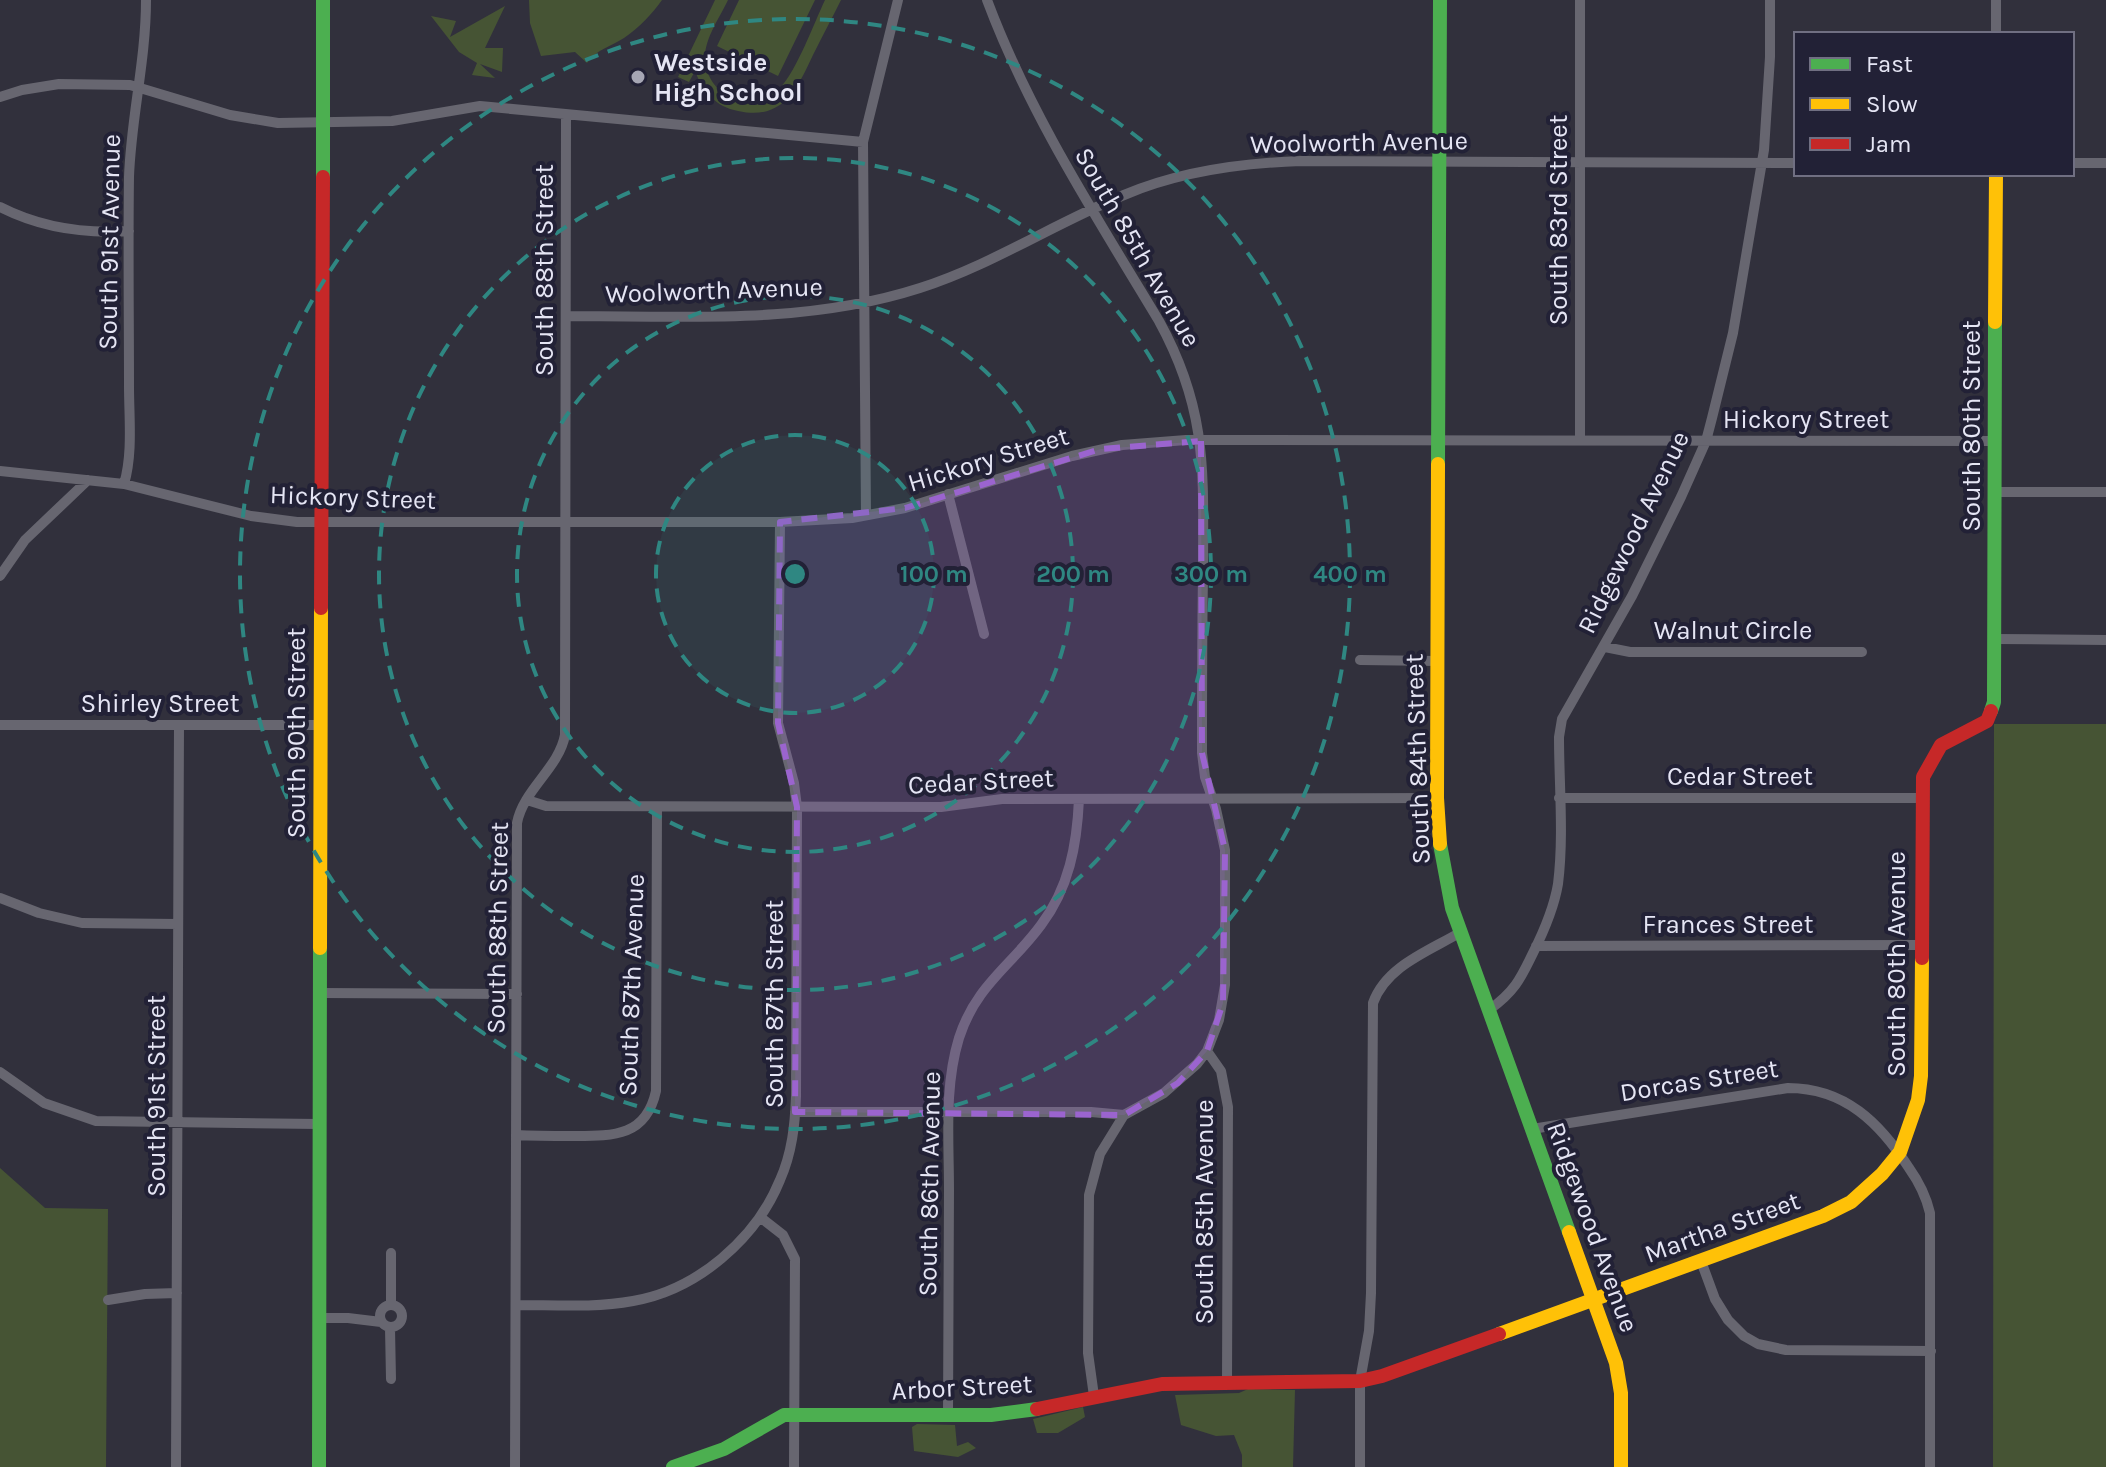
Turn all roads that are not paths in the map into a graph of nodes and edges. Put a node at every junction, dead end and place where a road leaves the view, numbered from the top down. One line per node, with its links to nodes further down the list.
1 (146, 0): 10 (street, South 91st Avenue)
2 (323, 0): 13 (main road, South 90th Street)
3 (898, 0): 14 (street)
4 (987, 0): 23 (street, South 85th Avenue)
5 (1440, 0): 15 (main road, South 84th Street)
6 (1580, 0): 16 (street, South 83rd Street)
7 (1770, 0): 17 (street, Ridgewood Avenue)
8 (1996, 0): 9 (street)
9 (1996, 32)
10 (138, 87): 11 (street); 13 (street); 24 (street, South 91st Avenue)
11 (0, 97)
12 (566, 115): 13 (street); 14 (street); 26 (street, South 88th Street)
13 (322, 123): 39 (main road, South 90th Street)
14 (863, 142): 25 (street)
15 (1439, 162): 16 (street, Woolworth Avenue); 23 (street, Woolworth Avenue); 27 (main road, South 84th Street)
16 (1580, 162): 17 (street, Woolworth Avenue); 28 (street, South 83rd Street)
17 (1762, 162): 18 (street, Woolworth Avenue); 30 (street, Ridgewood Avenue)
18 (1794, 163)
19 (2074, 163): 20 (street)
20 (2106, 163)
21 (1996, 176): 31 (main road, South 80th Street)
22 (0, 207): 24 (street)
23 (1092, 209): 25 (street, Woolworth Avenue); 29 (street, South 85th Avenue)
24 (129, 231): 34 (street, South 91st Avenue)
25 (865, 302): 26 (street, Woolworth Avenue); 38 (street)
26 (567, 316): 40 (street, South 88th Street)
27 (1439, 440): 28 (street, Hickory Street); 29 (street, Hickory Street); 49 (main road, South 84th Street)
28 (1580, 440): 30 (street, Hickory Street)
29 (1201, 441): 37 (street, Hickory Street); 54 (street, South 85th Avenue)
30 (1706, 441): 31 (street, Hickory Street); 46 (street, Ridgewood Avenue)
31 (1995, 441): 35 (main road, South 80th Street)
32 (0, 471): 33 (street, Hickory Street)
33 (88, 480): 34 (street, Hickory Street); 42 (street)
34 (124, 484): 39 (street, Hickory Street)
35 (1995, 492): 36 (street); 44 (main road, South 80th Street)
36 (2106, 492)
37 (948, 494): 38 (street, Hickory Street); 43 (street)
38 (866, 515): 41 (street, Hickory Street)
39 (321, 522): 40 (street, Hickory Street); 53 (main road, South 90th Street)
40 (566, 522): 41 (street, Hickory Street); 59 (street, South 88th Street)
41 (780, 522): 61 (street, South 87th Street)
42 (0, 576)
43 (984, 634)
44 (1995, 639): 45 (street); 50 (main road, South 80th Street)
45 (2106, 640)
46 (1605, 647): 47 (street, Walnut Circle); 56 (street, Ridgewood Avenue)
47 (1862, 652)
48 (1360, 660): 49 (street)
49 (1437, 661): 55 (main road, South 84th Street)
50 (1994, 679): 57 (main road, South 80th Avenue)
51 (0, 725): 52 (street, Shirley Street)
52 (179, 725): 53 (street, Shirley Street); 63 (street, South 91st Street)
53 (321, 725): 67 (main road, South 90th Street)
54 (1212, 798): 55 (street, Cedar Street); 58 (street, Cedar Street); 70 (street, South 85th Avenue)
55 (1437, 798): 64 (main road, South 84th Street)
56 (1559, 798): 57 (street, Cedar Street); 66 (street, Ridgewood Avenue)
57 (1921, 798): 65 (main road, South 80th Avenue)
58 (1079, 799): 61 (street, Cedar Street); 73 (street, South 86th Avenue)
59 (527, 800): 60 (street, Cedar Street); 68 (street, South 88th Street)
60 (657, 807): 61 (street, Cedar Street); 78 (street, South 87th Avenue)
61 (797, 807): 72 (street, South 87th Street)
62 (0, 898): 63 (street)
63 (178, 924): 75 (street, South 91st Street)
64 (1461, 932): 69 (main road, Ridgewood Avenue); 92 (street)
65 (1921, 945): 66 (street, Frances Street); 79 (main road, South 80th Avenue)
66 (1536, 946): 69 (street, Ridgewood Avenue)
67 (320, 993): 68 (street); 76 (main road, South 90th Street)
68 (517, 994): 78 (street, South 88th Street)
69 (1489, 1010): 77 (main road, Ridgewood Avenue)
70 (1207, 1051): 74 (street); 93 (street, South 85th Avenue)
71 (0, 1072): 75 (street)
72 (795, 1112): 73 (street); 80 (street, South 87th Street)
73 (949, 1112): 74 (street); 96 (street, South 86th Avenue)
74 (1124, 1115): 94 (street)
75 (178, 1124): 76 (street); 83 (street, South 91st Street)
76 (319, 1124): 88 (main road, South 90th Street)
77 (1532, 1129): 79 (street, Dorcas Street); 84 (main road, Ridgewood Avenue)
78 (516, 1135): 87 (street, South 88th Street)
79 (1900, 1152): 82 (main road, Martha Street); 90 (street)
80 (760, 1217): 87 (street, South 87th Street); 95 (street)
81 (391, 1253): 86 (street)
82 (1701, 1261): 84 (main road, Martha Street); 90 (street)
83 (177, 1293): 85 (street); 97 (street, South 91st Street)
84 (1594, 1299): 92 (main road, Martha Street); 103 (main road, Ridgewood Avenue)
85 (108, 1300)
86 (391, 1305): 89 (street); 89 (street)
87 (516, 1305): 99 (street, South 88th Street)
88 (319, 1318): 89 (street); 98 (main road, South 90th Street)
89 (384, 1320): 91 (street)
90 (1931, 1351): 104 (street)
91 (391, 1379)
92 (1360, 1381): 93 (main road, Arbor Street); 102 (street)
93 (1227, 1382): 94 (main road, Arbor Street)
94 (1094, 1396): 96 (main road, Arbor Street)
95 (794, 1414): 96 (main road, Arbor Street); 100 (main road, Arbor Street); 101 (street)
96 (948, 1415)
97 (176, 1467)
98 (319, 1467)
99 (515, 1467)
100 (673, 1467)
101 (794, 1467)
102 (1360, 1467)
103 (1621, 1467)
104 (1930, 1467)

